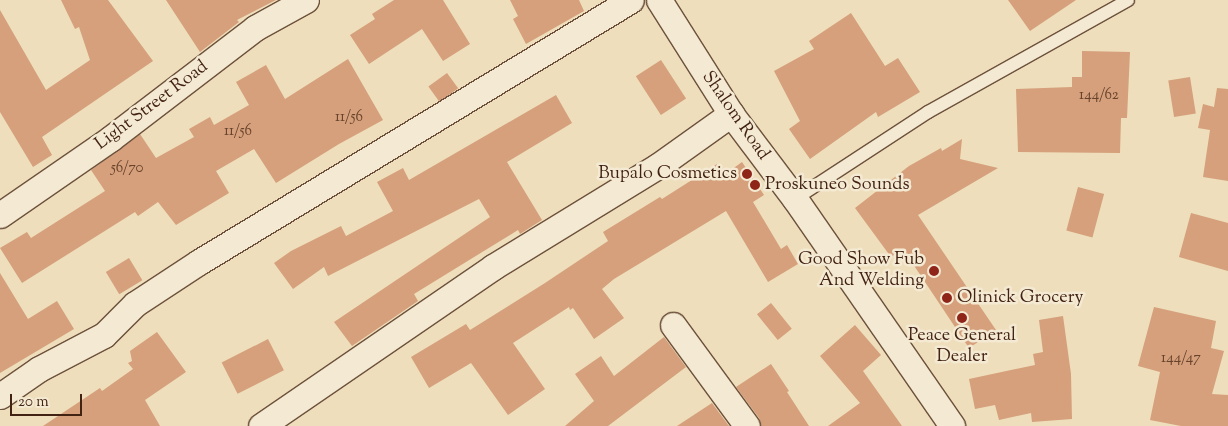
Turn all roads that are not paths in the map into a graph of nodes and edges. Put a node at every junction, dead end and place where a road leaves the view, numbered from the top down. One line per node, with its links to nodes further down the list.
1 (306, 0): 7 (street, Light Street Road)
2 (631, 0): 9 (street)
3 (659, 0): 5 (street, Shalom Road)
4 (1128, 0): 6 (lane)
5 (731, 114): 6 (street, Shalom Road); 10 (street)
6 (795, 199): 12 (street, Shalom Road)
7 (0, 215)
8 (673, 325): 11 (street)
9 (0, 396)
10 (261, 426)
11 (747, 426)
12 (952, 426)

